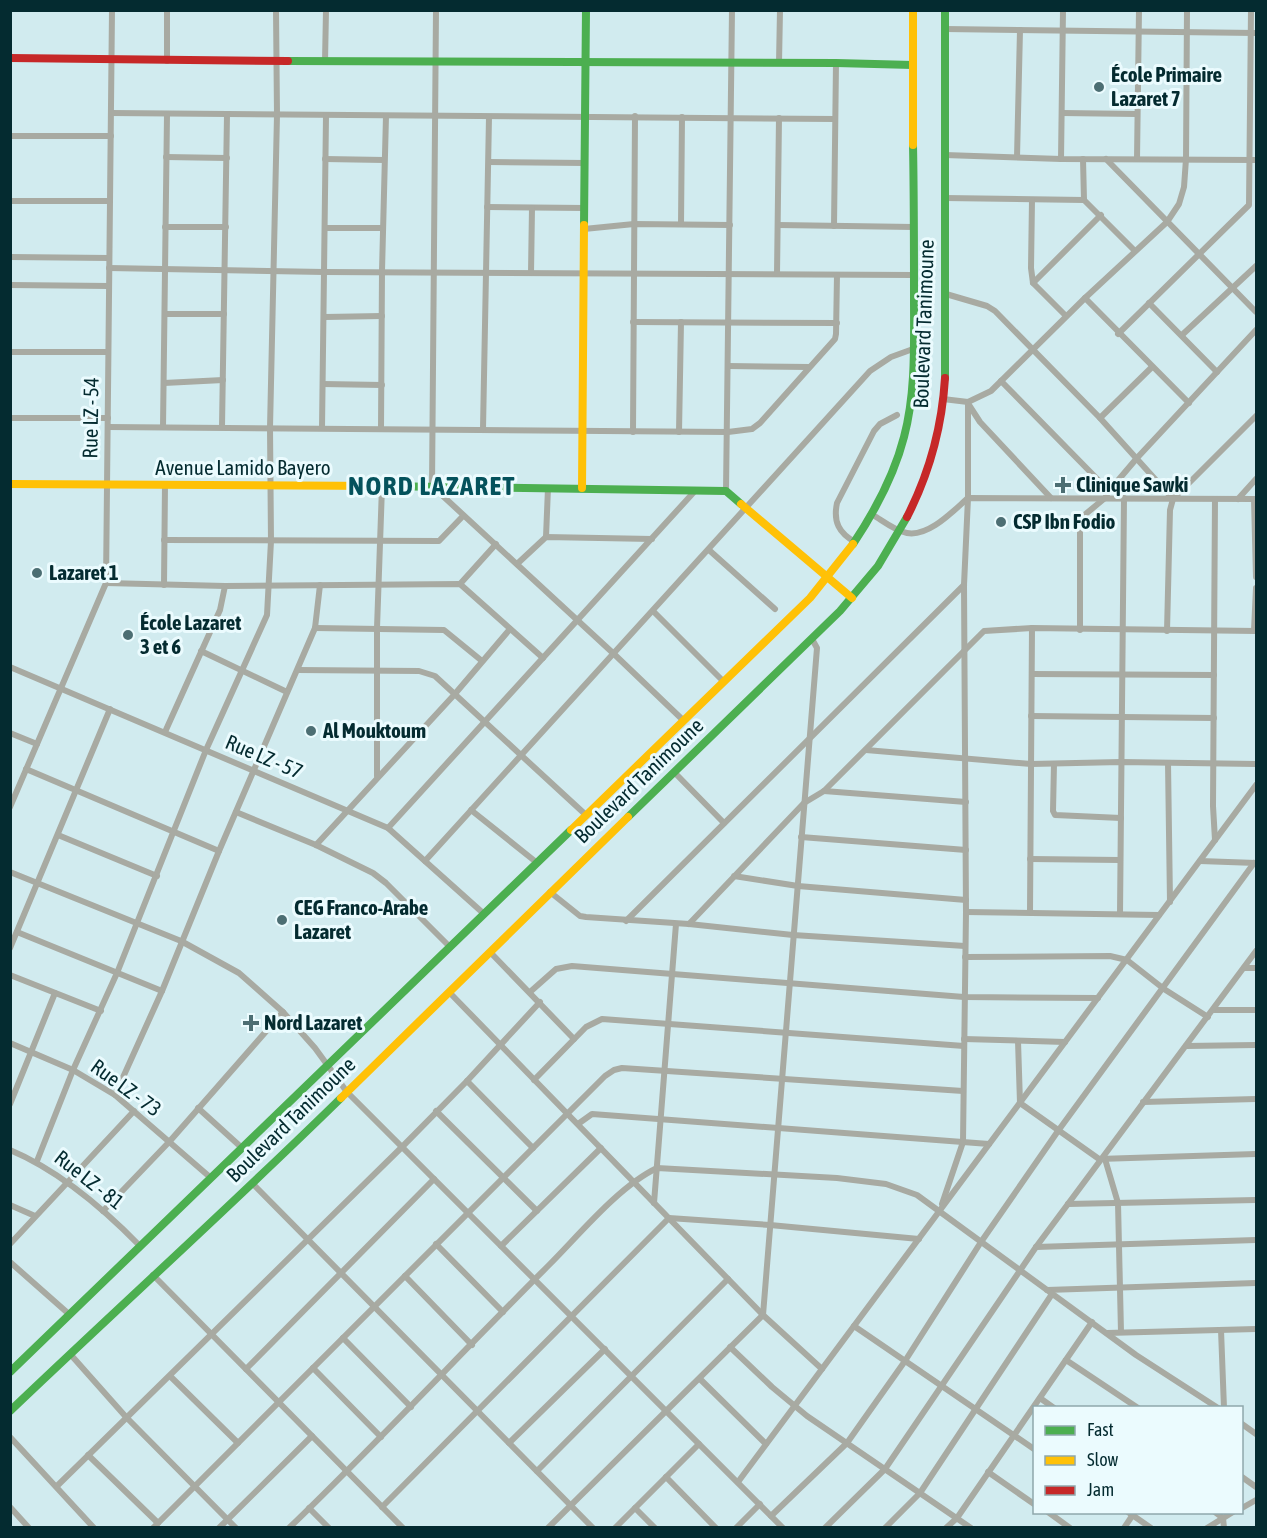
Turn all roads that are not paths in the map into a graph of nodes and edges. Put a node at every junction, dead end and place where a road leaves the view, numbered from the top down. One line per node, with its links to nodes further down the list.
1 (112, 10): 22 (street, Rue LZ - 54)
2 (168, 10): 23 (street)
3 (276, 10): 24 (street)
4 (326, 10): 25 (street)
5 (436, 10): 26 (street)
6 (586, 10): 27 (main road)
7 (732, 10): 28 (street)
8 (780, 10): 29 (street)
9 (913, 10): 31 (main road, Boulevard Tanimoune)
10 (945, 10): 15 (main road, Boulevard Tanimoune)
11 (1063, 10): 17 (street)
12 (1139, 10): 18 (street)
13 (1187, 10): 19 (street)
14 (1251, 10): 20 (street)
15 (945, 29): 16 (street); 50 (main road, Boulevard Tanimoune)
16 (1020, 30): 17 (street); 52 (street)
17 (1063, 31): 18 (street); 32 (street)
18 (1139, 31): 19 (street); 34 (street)
19 (1186, 31): 20 (street); 60 (street)
20 (1254, 33): 61 (street)
21 (10, 58): 22 (main road)
22 (112, 59): 23 (main road); 33 (street, Rue LZ - 54)
23 (167, 61): 24 (main road)
24 (276, 62): 25 (main road); 37 (street)
25 (325, 62): 26 (main road)
26 (436, 63): 27 (main road); 40 (street)
27 (585, 63): 28 (main road); 43 (main road)
28 (731, 63): 29 (main road); 45 (street)
29 (779, 63): 30 (main road)
30 (836, 63): 31 (main road); 47 (street)
31 (913, 65): 81 (main road, Boulevard Tanimoune)
32 (1062, 112): 34 (street); 56 (street)
33 (111, 113): 35 (street); 49 (street, Rue LZ - 54)
34 (1137, 114): 59 (street)
35 (167, 115): 36 (street); 51 (street)
36 (227, 115): 37 (street); 53 (street)
37 (277, 115): 38 (street); 93 (street)
38 (326, 116): 39 (street); 54 (street)
39 (386, 116): 40 (street); 55 (street)
40 (435, 116): 42 (street); 96 (street)
41 (635, 116): 43 (street); 44 (street); 74 (street)
42 (489, 117): 43 (street); 62 (street)
43 (585, 117): 63 (main road)
44 (682, 117): 45 (street); 75 (street)
45 (730, 118): 46 (street); 76 (street)
46 (779, 118): 47 (street); 77 (street)
47 (835, 118): 78 (street)
48 (10, 136): 49 (street)
49 (111, 136): 68 (street, Rue LZ - 54)
50 (945, 155): 52 (street); 64 (main road, Boulevard Tanimoune)
51 (166, 157): 53 (street); 79 (street)
52 (1017, 157): 56 (street)
53 (227, 158): 80 (street)
54 (325, 159): 55 (street); 82 (street)
55 (384, 159): 83 (street)
56 (1061, 159): 57 (street)
57 (1083, 159): 58 (street); 66 (street)
58 (1106, 159): 59 (street); 73 (street)
59 (1137, 159): 60 (street)
60 (1186, 159): 61 (street); 73 (street)
61 (1253, 160): 86 (street)
62 (489, 162): 63 (street); 69 (street)
63 (585, 163): 71 (main road)
64 (945, 198): 65 (street); 109 (main road, Boulevard Tanimoune)
65 (1032, 200): 66 (street); 105 (street)
66 (1084, 200): 72 (street)
67 (10, 201): 68 (street)
68 (110, 201): 88 (street, Rue LZ - 54)
69 (487, 207): 70 (street); 97 (street)
70 (532, 208): 71 (street); 98 (street)
71 (584, 208): 84 (main road)
72 (1101, 215): 85 (street); 105 (street)
73 (1167, 222): 85 (street); 86 (street)
74 (634, 224): 75 (street); 84 (street); 99 (street)
75 (681, 224): 76 (street)
76 (730, 225): 100 (street)
77 (778, 225): 78 (street); 102 (street)
78 (834, 226): 81 (street)
79 (165, 227): 80 (street); 91 (street)
80 (226, 227): 92 (street)
81 (913, 227): 104 (main road, Boulevard Tanimoune)
82 (326, 228): 83 (street); 94 (street)
83 (382, 228): 95 (street)
84 (584, 229): 101 (main road)
85 (1135, 251): 110 (street)
86 (1198, 254): 108 (street); 111 (street)
87 (10, 257): 88 (street)
88 (110, 258): 90 (street, Rue LZ - 54)
89 (1257, 266): 108 (street)
90 (109, 268): 91 (street); 107 (street, Rue LZ - 54)
91 (165, 269): 92 (street); 113 (street)
92 (226, 270): 93 (street); 114 (street)
93 (273, 272): 94 (street); 149 (street)
94 (324, 272): 95 (street); 117 (street)
95 (382, 272): 96 (street); 115 (street)
96 (434, 272): 97 (street); 152 (street)
97 (486, 273): 98 (street); 153 (street)
98 (531, 273): 101 (street)
99 (633, 273): 100 (street); 101 (street); 118 (street)
100 (729, 273): 102 (street); 120 (street)
101 (584, 274): 154 (main road)
102 (777, 274): 103 (street)
103 (837, 274): 104 (street); 121 (street)
104 (914, 275): 126 (main road, Boulevard Tanimoune)
105 (1034, 283): 116 (street)
106 (10, 285): 107 (street)
107 (109, 286): 128 (street, Rue LZ - 54)
108 (1233, 288): 112 (street); 124 (street)
109 (946, 294): 125 (street); 138 (main road, Boulevard Tanimoune)
110 (1084, 298): 116 (street); 123 (street)
111 (1149, 303): 123 (street); 124 (street)
112 (1257, 312)
113 (165, 314): 114 (street); 135 (street)
114 (224, 314): 133 (street)
115 (382, 316): 117 (street); 137 (street)
116 (1066, 316): 125 (street)
117 (325, 317): 136 (street)
118 (633, 322): 119 (street); 155 (street)
119 (681, 322): 120 (street); 156 (street)
120 (729, 322): 121 (street); 129 (street)
121 (837, 323): 130 (street)
122 (1257, 330): 132 (street)
123 (1118, 334): 131 (street)
124 (1182, 335): 132 (street)
125 (1033, 348): 134 (street); 145 (street)
126 (913, 349): 179 (street); 180 (main road, Boulevard Tanimoune)
127 (10, 352): 128 (street)
128 (108, 352): 144 (street, Rue LZ - 54)
129 (728, 366): 130 (street); 157 (street)
130 (808, 367): 157 (street)
131 (1152, 367): 140 (street); 145 (street)
132 (1217, 372): 140 (street)
133 (223, 380): 135 (street); 148 (street)
134 (1000, 381): 139 (street); 169 (street)
135 (164, 383): 147 (street)
136 (323, 384): 137 (street); 150 (street)
137 (382, 385): 151 (street)
138 (946, 399): 139 (street); 182 (main road, Boulevard Tanimoune)
139 (964, 401): 171 (street); 172 (street)
140 (1189, 403): 158 (street)
141 (897, 416): 188 (street)
142 (1257, 416): 175 (street)
143 (10, 418): 144 (street)
144 (108, 418): 146 (street, Rue LZ - 54)
145 (1100, 418): 158 (street)
146 (108, 427): 147 (street); 161 (street, Rue LZ - 54)
147 (163, 427): 148 (street)
148 (222, 427): 149 (street)
149 (270, 428): 150 (street); 163 (street)
150 (322, 428): 151 (street)
151 (381, 428): 152 (street)
152 (432, 429): 153 (street); 164 (street)
153 (483, 429): 154 (street)
154 (583, 430): 155 (street); 167 (main road)
155 (633, 432): 156 (street)
156 (679, 432): 157 (street)
157 (728, 432): 168 (street)
158 (1137, 458): 169 (street); 175 (street)
159 (1257, 478): 177 (street)
160 (10, 484): 161 (main road, Avenue Lamido Bayero)
161 (107, 484): 162 (main road, Avenue Lamido Bayero); 194 (street, Rue LZ - 54)
162 (165, 485): 163 (main road, Avenue Lamido Bayero); 185 (street)
163 (271, 486): 165 (main road, Avenue Lamido Bayero); 186 (street)
164 (432, 486): 165 (main road, Avenue Lamido Bayero); 166 (main road, Avenue Lamido Bayero); 181 (street)
165 (382, 487): 187 (street)
166 (548, 488): 167 (main road, Avenue Lamido Bayero); 183 (street)
167 (582, 488): 170 (main road, Avenue Lamido Bayero)
168 (726, 490): 170 (main road, Avenue Lamido Bayero); 179 (main road)
169 (1109, 491): 173 (street)
170 (694, 492): 184 (street)
171 (968, 498): 172 (street); 182 (street); 200 (street)
172 (1051, 498): 173 (street)
173 (1105, 498): 174 (street); 211 (street)
174 (1124, 498): 175 (street); 212 (street)
175 (1173, 499): 176 (street); 213 (street)
176 (1215, 499): 177 (street); 214 (street)
177 (1238, 499): 178 (street)
178 (1255, 499): 192 (street)
179 (747, 506): 190 (street); 193 (main road)
180 (873, 515): 182 (street); 188 (main road, Boulevard Tanimoune)
181 (463, 516): 187 (street); 189 (street)
182 (899, 530): 203 (main road, Boulevard Tanimoune)
183 (546, 537): 184 (street); 191 (street)
184 (652, 539): 206 (street)
185 (164, 540): 186 (street); 197 (street)
186 (271, 541): 187 (street); 198 (street)
187 (380, 541): 195 (street)
188 (855, 542): 193 (main road, Boulevard Tanimoune)
189 (496, 544): 191 (street); 196 (street)
190 (708, 550): 204 (street); 205 (street)
191 (517, 564): 206 (street)
192 (1257, 576)
193 (829, 577): 203 (main road); 229 (main road, Boulevard Tanimoune)
194 (106, 583): 197 (street); 230 (street, Rue LZ - 54)
195 (378, 584): 196 (street); 199 (street); 208 (street)
196 (460, 584): 210 (street)
197 (164, 585): 201 (street)
198 (269, 585): 199 (street); 201 (street); 224 (street)
199 (320, 585): 207 (street)
200 (964, 585): 217 (street); 241 (street)
201 (225, 586): 218 (street)
202 (1257, 588): 215 (street)
203 (852, 598): 216 (main road, Boulevard Tanimoune)
204 (775, 609)
205 (653, 611): 219 (street); 229 (street)
206 (577, 620): 219 (street); 220 (street)
207 (315, 628): 208 (street); 223 (street)
208 (377, 628): 221 (street); 225 (street)
209 (1032, 628): 211 (street); 217 (street); 226 (street)
210 (510, 629): 220 (street); 221 (street)
211 (1080, 630): 212 (street)
212 (1123, 631): 213 (street); 227 (street)
213 (1167, 631): 214 (street)
214 (1214, 631): 215 (street); 228 (street)
215 (1255, 631)
216 (812, 639): 241 (street); 255 (main road, Boulevard Tanimoune)
217 (966, 648): 244 (street); 246 (street)
218 (201, 651): 224 (street); 239 (street)
219 (614, 654): 237 (street); 245 (street)
220 (543, 658): 238 (street)
221 (482, 661): 232 (street)
222 (10, 667): 230 (street, Rue LZ - 57)
223 (298, 670): 225 (street); 231 (street)
224 (243, 671): 231 (street); 243 (street)
225 (377, 672): 232 (street); 256 (street)
226 (1032, 674): 227 (street); 234 (street)
227 (1122, 674): 228 (street); 235 (street)
228 (1214, 675): 236 (street)
229 (724, 682): 237 (main road, Boulevard Tanimoune)
230 (61, 688): 233 (street, Rue LZ - 57); 242 (street, Rue LZ - 54)
231 (286, 692): 254 (street)
232 (454, 695): 238 (street); 256 (street)
233 (110, 709): 239 (street, Rue LZ - 57); 258 (street)
234 (1031, 716): 235 (street); 250 (street)
235 (1122, 716): 236 (street); 247 (street)
236 (1214, 718): 248 (street)
237 (684, 721): 266 (main road, Boulevard Tanimoune)
238 (485, 723): 245 (street); 269 (street)
239 (165, 732): 243 (street, Rue LZ - 57)
240 (10, 733): 242 (street)
241 (809, 739): 261 (street); 268 (street)
242 (37, 744): 253 (street, Rue LZ - 54)
243 (206, 750): 254 (street, Rue LZ - 57); 270 (street)
244 (866, 750): 246 (street); 259 (street)
245 (520, 755): 264 (street); 266 (street)
246 (966, 757): 250 (street); 260 (street)
247 (1121, 762): 249 (street); 251 (street); 267 (street)
248 (1213, 762): 249 (street); 252 (street); 273 (street)
249 (1168, 763): 290 (street)
250 (1031, 764): 251 (street); 277 (street)
251 (1054, 764): 267 (street)
252 (1257, 764)
253 (26, 770): 258 (street); 262 (street, Rue LZ - 54)
254 (254, 771): 263 (street, Rue LZ - 57); 265 (street)
255 (674, 772): 268 (street); 288 (main road, Boulevard Tanimoune)
256 (377, 776): 263 (street)
257 (1257, 785): 273 (street)
258 (76, 791): 270 (street); 271 (street)
259 (824, 791): 260 (street); 261 (street)
260 (966, 802): 275 (street)
261 (804, 803): 272 (street); 285 (street)
262 (11, 806)
263 (346, 810): 269 (street, Rue LZ - 57); 274 (street)
264 (471, 810): 279 (street); 281 (street)
265 (236, 812): 274 (street); 276 (street)
266 (586, 815): 281 (main road, Boulevard Tanimoune)
267 (1121, 818): 278 (street)
268 (724, 823): 296 (street)
269 (388, 828): 279 (street, Rue LZ - 57)
270 (174, 832): 276 (street); 284 (street)
271 (58, 835): 284 (street); 286 (street)
272 (801, 837): 275 (street); 287 (street)
273 (1215, 841): 280 (street)
274 (316, 845): 303 (street)
275 (966, 850): 289 (street)
276 (219, 851): 302 (street)
277 (1030, 859): 278 (street); 292 (street)
278 (1120, 860): 294 (street)
279 (425, 861): 293 (street, Rue LZ - 57)
280 (1200, 861): 282 (street); 290 (street)
281 (536, 862): 293 (main road, Boulevard Tanimoune)
282 (1255, 863): 316 (street)
283 (10, 872): 286 (street)
284 (157, 876): 297 (street)
285 (734, 876): 287 (street); 299 (street)
286 (37, 884): 297 (street); 300 (street)
287 (798, 886): 289 (street); 301 (street)
288 (550, 892): 296 (street); 307 (main road, Boulevard Tanimoune)
289 (966, 900): 291 (street)
290 (1170, 902): 295 (street)
291 (966, 912): 292 (street); 304 (street)
292 (1030, 912): 294 (street)
293 (483, 913): 303 (main road, Boulevard Tanimoune)
294 (1120, 914): 295 (street)
295 (1160, 915): 309 (street)
296 (626, 921): 298 (street)
297 (137, 924): 302 (street); 312 (street)
298 (676, 924): 299 (street); 314 (street)
299 (689, 924): 301 (street)
300 (17, 932): 305 (street); 312 (street)
301 (794, 935): 304 (street); 315 (street)
302 (181, 941): 317 (street); 327 (street)
303 (449, 946): 340 (main road, Boulevard Tanimoune)
304 (965, 946): 308 (street)
305 (10, 948)
306 (1257, 951): 310 (street)
307 (490, 952): 318 (main road, Boulevard Tanimoune); 319 (street)
308 (965, 957): 309 (street); 321 (street)
309 (1126, 960): 316 (street); 322 (street)
310 (1244, 968): 311 (street); 324 (street)
311 (1257, 968)
312 (117, 972): 317 (street); 326 (street)
313 (10, 975): 320 (street)
314 (672, 975): 315 (street); 319 (street); 329 (street)
315 (789, 985): 321 (street); 330 (street)
316 (1164, 989): 328 (street); 360 (street)
317 (162, 991): 348 (street)
318 (450, 992): 336 (street); 347 (main road, Boulevard Tanimoune)
319 (530, 992): 323 (street)
320 (55, 993): 326 (street); 339 (street)
321 (964, 997): 322 (street); 335 (street)
322 (1098, 998): 333 (street)
323 (540, 1002): 331 (street); 336 (street)
324 (1214, 1010): 325 (street); 328 (street)
325 (1257, 1010)
326 (101, 1011): 341 (street)
327 (283, 1012): 340 (street); 353 (street)
328 (1208, 1017): 338 (street)
329 (668, 1024): 330 (street); 331 (street); 342 (street)
330 (786, 1033): 335 (street); 343 (street)
331 (574, 1039): 344 (street)
332 (1018, 1041): 333 (street); 335 (street); 351 (street)
333 (1065, 1042): 351 (street)
334 (10, 1043): 339 (street, Rue LZ - 73)
335 (964, 1043): 346 (street)
336 (500, 1044): 344 (street); 345 (street)
337 (1257, 1045): 338 (street)
338 (1186, 1046): 350 (street)
339 (32, 1052): 341 (street, Rue LZ - 73); 352 (street)
340 (326, 1065): 347 (street); 365 (main road, Boulevard Tanimoune)
341 (73, 1070): 348 (street, Rue LZ - 73); 371 (street)
342 (664, 1071): 343 (street); 356 (street); 357 (street)
343 (782, 1079): 346 (street); 359 (street)
344 (534, 1080): 356 (street)
345 (467, 1081): 355 (street); 366 (street)
346 (963, 1090): 362 (street)
347 (347, 1092): 364 (street); 379 (main road, Boulevard Tanimoune)
348 (115, 1095): 354 (street, Rue LZ - 73)
349 (1257, 1099): 350 (street)
350 (1143, 1102): 370 (street)
351 (1020, 1103): 360 (street); 363 (street)
352 (10, 1104)
353 (198, 1108): 361 (street); 365 (street)
354 (134, 1111): 361 (street, Rue LZ - 73); 377 (street)
355 (436, 1111): 364 (street); 376 (street)
356 (567, 1114): 358 (street); 366 (street)
357 (661, 1118): 358 (street); 359 (street); 372 (street)
358 (578, 1124): 367 (street)
359 (778, 1127): 362 (street); 373 (street)
360 (1058, 1131): 370 (street); 395 (street)
361 (170, 1142): 374 (street, Rue LZ - 73); 386 (street)
362 (963, 1142): 363 (street); 385 (street)
363 (989, 1144): 385 (street)
364 (402, 1146): 375 (street); 392 (street)
365 (241, 1148): 374 (main road, Boulevard Tanimoune)
366 (533, 1148): 376 (street)
367 (601, 1148): 378 (street); 387 (street)
368 (10, 1150): 371 (street, Rue LZ - 81)
369 (1257, 1154): 370 (street)
370 (1102, 1159): 382 (street); 383 (street)
371 (37, 1161): 377 (street, Rue LZ - 81)
372 (657, 1168): 373 (street); 378 (street); 381 (street)
373 (774, 1175): 385 (street); 391 (street)
374 (211, 1178): 399 (main road, Boulevard Tanimoune)
375 (434, 1179): 388 (street); 404 (street)
376 (503, 1179): 387 (street); 388 (street)
377 (67, 1181): 386 (street, Rue LZ - 81); 389 (street)
378 (633, 1181): 381 (street); 407 (street)
379 (253, 1184): 392 (street); 405 (main road, Boulevard Tanimoune)
380 (1257, 1200): 382 (street)
381 (654, 1203): 390 (street)
382 (1118, 1203): 383 (street); 398 (street)
383 (1068, 1204): 401 (street)
384 (10, 1205): 389 (street)
385 (940, 1210): 393 (street); 395 (street)
386 (103, 1211): 399 (street, Rue LZ - 81)
387 (537, 1211): 400 (street)
388 (467, 1212): 397 (street); 400 (street)
389 (35, 1216): 396 (street)
390 (669, 1218): 391 (street); 408 (street); 416 (street)
391 (770, 1225): 393 (street); 415 (street)
392 (308, 1239): 404 (street); 423 (street)
393 (919, 1239): 418 (street)
394 (1257, 1240): 398 (street)
395 (981, 1242): 403 (street); 430 (street)
396 (10, 1244)
397 (436, 1244): 406 (street); 413 (street)
398 (1119, 1244): 401 (street); 410 (street)
399 (140, 1246): 414 (main road, Boulevard Tanimoune)
400 (501, 1246): 407 (street)
401 (1036, 1247): 403 (street)
402 (10, 1263): 414 (street)
403 (1020, 1269): 411 (street); 439 (street)
404 (340, 1273): 412 (street); 432 (street)
405 (153, 1275): 423 (street); 428 (main road, Boulevard Tanimoune)
406 (405, 1276): 412 (street); 425 (street)
407 (535, 1279): 413 (street); 416 (street)
408 (728, 1279): 415 (street); 437 (street)
409 (1257, 1283): 410 (street)
410 (1120, 1288): 411 (street); 421 (street)
411 (1049, 1292): 417 (street); 450 (street)
412 (374, 1307): 424 (street); 436 (street)
413 (503, 1312): 425 (street)
414 (70, 1315): 434 (main road, Boulevard Tanimoune)
415 (763, 1315): 426 (street); 433 (street)
416 (573, 1317): 427 (street); 453 (street)
417 (1092, 1322): 422 (street); 429 (street)
418 (854, 1326): 430 (street); 433 (street)
419 (1257, 1329): 420 (street)
420 (1221, 1330): 421 (street); 447 (street)
421 (1121, 1332): 422 (street)
422 (1107, 1333): 442 (street)
423 (212, 1335): 432 (street); 435 (street)
424 (343, 1338): 431 (street); 448 (street)
425 (472, 1345): 436 (street)
426 (730, 1347): 438 (street); 443 (street)
427 (604, 1349): 437 (street); 462 (street)
428 (71, 1355): 452 (main road, Boulevard Tanimoune); 454 (street)
429 (1066, 1360): 440 (street); 446 (street)
430 (905, 1361): 439 (street); 464 (street)
431 (313, 1368): 441 (street); 460 (street)
432 (246, 1369): 441 (street)
433 (822, 1369): 443 (street)
434 (10, 1372)
435 (170, 1376): 454 (street); 461 (street)
436 (442, 1376): 448 (street); 453 (street)
437 (632, 1376): 451 (street); 470 (street)
438 (699, 1379): 451 (street); 465 (street)
439 (941, 1386): 450 (street); 468 (street)
440 (1040, 1398): 444 (street); 445 (street)
441 (279, 1402): 458 (street); 461 (street)
442 (1209, 1405)
443 (794, 1406): 464 (street); 465 (street)
444 (1034, 1406)
445 (1052, 1406)
446 (1136, 1406)
447 (1224, 1406)
448 (411, 1407): 460 (street)
449 (1033, 1408): 457 (street)
450 (976, 1410): 457 (street); 478 (street)
451 (667, 1411): 463 (street); 482 (street)
452 (10, 1412)
453 (478, 1412): 462 (street); 484 (street)
454 (126, 1417): 467 (street); 476 (street)
455 (1243, 1425): 456 (street)
456 (1257, 1434)
457 (1014, 1435): 466 (street); 471 (street)
458 (312, 1436): 469 (street); 495 (street)
459 (10, 1437): 475 (street)
460 (381, 1437): 469 (street)
461 (238, 1443): 476 (street)
462 (509, 1443): 470 (street)
463 (699, 1443): 472 (street); 474 (street)
464 (847, 1443): 468 (street); 492 (street)
465 (766, 1444): 474 (street)
466 (1033, 1448)
467 (88, 1455): 475 (street); 496 (street)
468 (885, 1469): 478 (street); 511 (street)
469 (347, 1471): 484 (street); 486 (street)
470 (537, 1471): 482 (street)
471 (988, 1473): 480 (street); 493 (street)
472 (666, 1477): 487 (street); 508 (street)
473 (1243, 1478): 477 (street)
474 (738, 1482): 481 (street)
475 (57, 1486): 498 (street)
476 (194, 1486): 495 (street); 496 (street)
477 (1257, 1487)
478 (920, 1493): 493 (street); 512 (street)
479 (1257, 1500): 485 (street)
480 (1033, 1503)
481 (760, 1504): 492 (street); 509 (street)
482 (571, 1505): 504 (street); 505 (street)
483 (10, 1507): 497 (street)
484 (382, 1507): 503 (street)
485 (1243, 1507)
486 (309, 1508): 501 (street); 502 (street)
487 (635, 1508): 506 (street); 507 (street)
488 (1051, 1514): 515 (street)
489 (1132, 1514): 516 (street); 517 (street)
490 (1218, 1514): 494 (street)
491 (1230, 1514): 494 (street)
492 (771, 1516): 510 (street)
493 (957, 1518): 513 (street); 514 (street)
494 (1223, 1518): 518 (street); 519 (street)
495 (228, 1519): 499 (street); 500 (street)
496 (155, 1525)
497 (29, 1527)
498 (94, 1527)
499 (219, 1527)
500 (236, 1527)
501 (290, 1527)
502 (329, 1527)
503 (403, 1527)
504 (548, 1527)
505 (593, 1527)
506 (615, 1527)
507 (655, 1527)
508 (716, 1527)
509 (736, 1527)
510 (783, 1527)
511 (825, 1527)
512 (885, 1527)
513 (946, 1527)
514 (971, 1527)
515 (1070, 1527)
516 (1124, 1527)
517 (1151, 1527)
518 (1207, 1527)
519 (1224, 1527)

